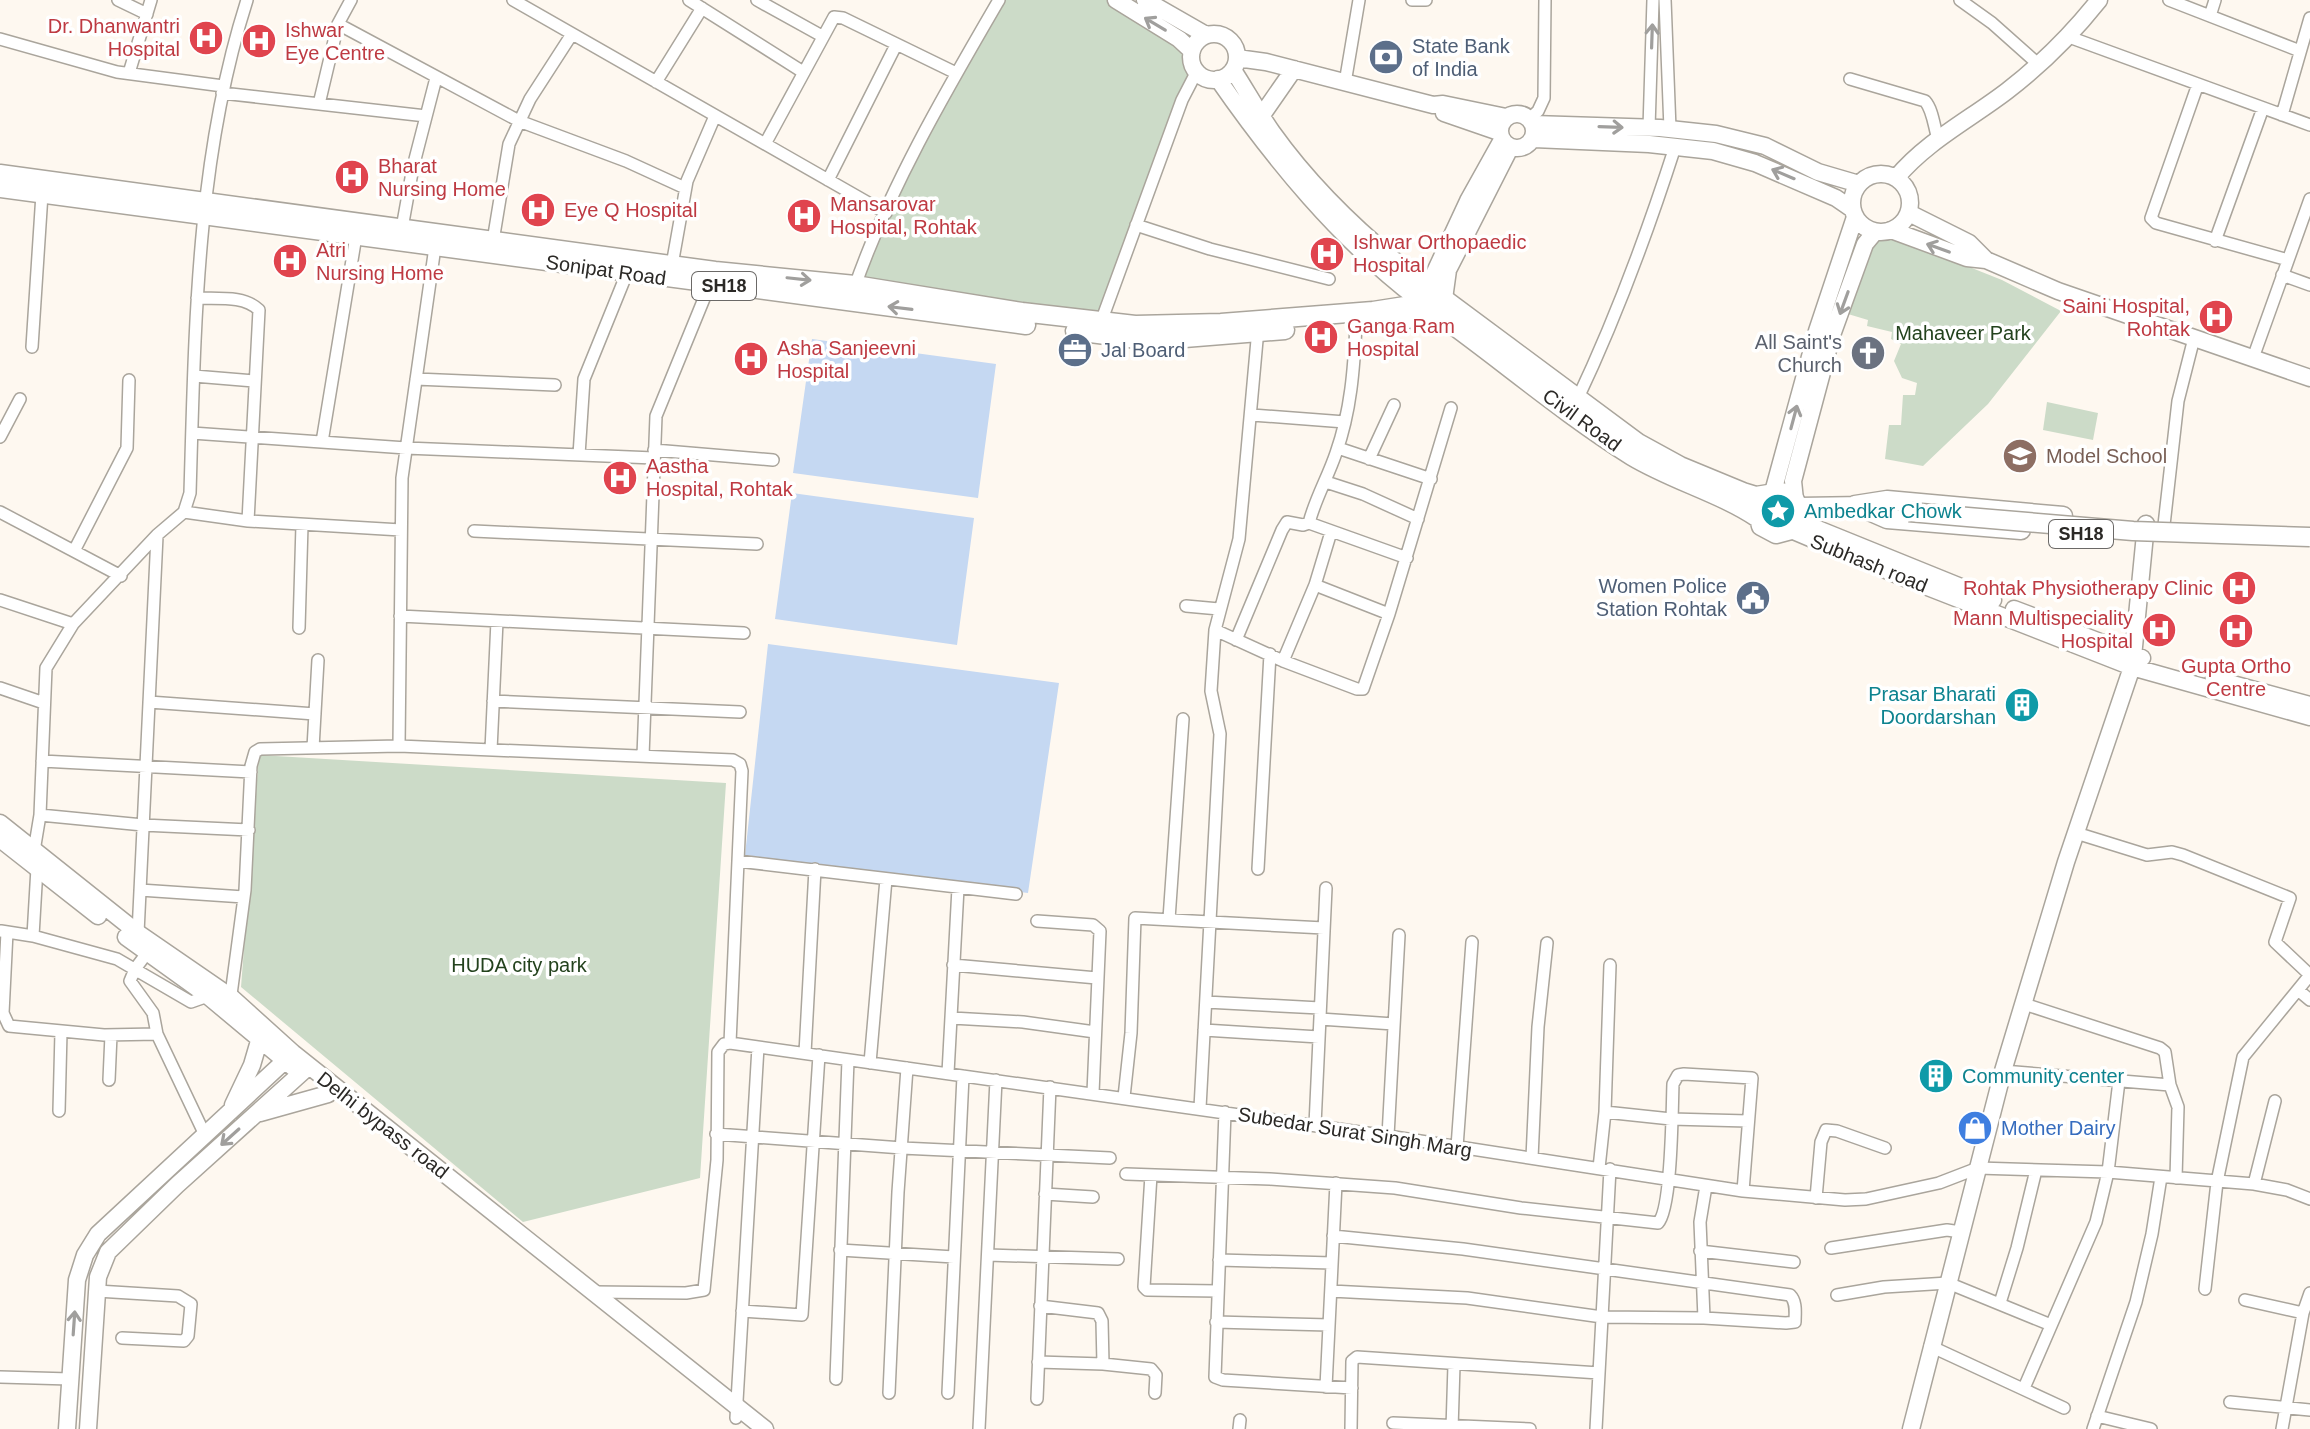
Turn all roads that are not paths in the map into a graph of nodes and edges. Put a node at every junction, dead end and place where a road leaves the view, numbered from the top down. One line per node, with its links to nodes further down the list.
1 (118, 0): 22 (street)
2 (151, 0): 22 (street)
3 (247, 0): 46 (street)
4 (351, 0): 25 (street)
5 (513, 0): 26 (street)
6 (689, 0): 21 (street)
7 (757, 0): 28 (street)
8 (999, 0): 40 (street)
9 (1116, 0): 32 (street, one-way to 9)
10 (1145, 0): 27 (street)
11 (1359, 0): 44 (street)
12 (1412, 0): 13 (street)
13 (1426, 0)
14 (1545, 0): 55 (street)
15 (1653, 0): 56 (street, one-way to 15)
16 (1665, 0): 57 (street)
17 (1960, 0): 34 (street)
18 (2099, 0): 29 (street)
19 (2169, 0): 23 (street)
20 (2215, 0): 23 (street)
21 (702, 8): 38 (street); 43 (street)
22 (147, 14): 39 (street)
23 (2210, 16): 33 (street)
24 (2310, 18): 33 (street)
25 (338, 24): 41 (street); 47 (street)
26 (572, 34): 43 (street); 53 (street)
27 (1206, 35): 32 (street); 35 (street)
28 (822, 36): 31 (street); 38 (street)
29 (2069, 37): 34 (street); 45 (street)
30 (0, 39): 39 (street)
31 (896, 45): 40 (street); 64 (street)
32 (1192, 51): 37 (street)
33 (2300, 51): 50 (street)
34 (2038, 64): 59 (street)
35 (1229, 69): 36 (street); 37 (street); 49 (street); 90 (street)
36 (1294, 69): 44 (street); 49 (street)
37 (1197, 71): 74 (street)
38 (803, 72): 60 (street)
39 (129, 73): 46 (street)
40 (956, 73): 71 (street)
41 (436, 78): 51 (street); 53 (street)
42 (1850, 79): 59 (street)
43 (656, 82): 52 (street)
44 (1345, 83): 58 (street)
45 (2198, 84): 48 (street); 79 (street)
46 (223, 90): 47 (street); 70 (street)
47 (319, 104): 51 (street)
48 (2263, 108): 50 (street); 79 (street)
49 (1262, 115): 90 (street)
50 (2282, 115): 54 (street)
51 (426, 116): 75 (street)
52 (715, 116): 60 (street); 67 (street)
53 (519, 121): 67 (street); 78 (street)
54 (2310, 125)
55 (1532, 127): 56 (street, one-way to 56); 58 (street); 58 (street); 61 (street)
56 (1649, 128): 57 (street)
57 (1670, 129): 65 (street)
58 (1504, 134): 90 (street); 92 (street)
59 (1938, 139): 63 (street)
60 (765, 144): 64 (street)
61 (1675, 147): 72 (street, one-way to 61); 107 (street)
62 (0, 174): 70 (main road, Sonipat Road / SH18)
63 (1896, 178): 65 (street); 73 (street)
64 (828, 180): 71 (street)
65 (1859, 184): 72 (street)
66 (0, 188): 68 (main road, Sonipat Road / SH18)
67 (685, 188): 83 (street)
68 (42, 194): 70 (main road, Sonipat Road / SH18); 98 (street)
69 (2309, 205): 82 (street)
70 (205, 209): 75 (main road, Sonipat Road / SH18); 77 (main road, Sonipat Road / SH18); 91 (street)
71 (886, 213): 89 (street)
72 (1853, 213): 76 (street); 124 (street, one-way to 72)
73 (1909, 213): 76 (street); 81 (street)
74 (1136, 225): 86 (street); 94 (street)
75 (402, 228): 78 (main road, Sonipat Road / SH18)
76 (1883, 231): 81 (street, one-way to 76); 128 (street, one-way to 128)
77 (356, 236): 80 (main road, Sonipat Road / SH18); 115 (street)
78 (493, 241): 83 (main road, Sonipat Road / SH18)
79 (2215, 241): 82 (street)
80 (435, 247): 84 (main road, Sonipat Road / SH18); 102 (street)
81 (1986, 260): 97 (street)
82 (2288, 260): 85 (street)
83 (672, 265): 89 (main road, Sonipat Road / SH18, one-way to 89)
84 (627, 273): 87 (main road, Sonipat Road / SH18); 119 (street)
85 (2282, 275): 88 (street); 99 (street)
86 (1329, 279)
87 (710, 284): 89 (main road, Sonipat Road / SH18); 118 (street)
88 (2310, 285)
89 (853, 294): 93 (main road, Sonipat Road / SH18)
90 (1423, 294): 92 (main road, Civil Road / SH18); 96 (main road, Sonipat Road / SH18)
91 (197, 298): 100 (street); 104 (street)
92 (1439, 305): 95 (main road, Sonipat Road / SH18); 107 (main road, Civil Road / SH18); 129 (main road, Civil Road / SH18)
93 (1021, 318): 94 (main road, Sonipat Road / SH18); 96 (main road, Sonipat Road / SH18)
94 (1101, 322): 96 (main road, Sonipat Road / SH18)
95 (1356, 324): 96 (main road, Sonipat Road / SH18); 111 (street)
96 (1258, 327): 110 (street)
97 (2194, 338): 99 (street); 134 (street)
98 (32, 347)
99 (2253, 358): 101 (street)
100 (194, 376): 104 (street); 112 (street)
101 (2310, 378)
102 (416, 379): 105 (street); 116 (street)
103 (129, 380): 143 (street)
104 (254, 381): 114 (street)
105 (555, 385)
106 (20, 399): 113 (street)
107 (1577, 400): 124 (main road, Civil Road / SH18)
108 (1394, 405): 120 (street)
109 (1451, 408): 122 (street)
110 (1252, 415): 111 (street); 149 (street)
111 (1345, 422): 117 (street)
112 (192, 433): 114 (street); 127 (street)
113 (1, 434)
114 (251, 437): 115 (street); 131 (street)
115 (322, 442): 116 (street)
116 (406, 448): 119 (street); 135 (street)
117 (1338, 448): 120 (street); 123 (street)
118 (654, 454): 119 (street); 121 (street); 140 (street)
119 (579, 455)
120 (1369, 459): 122 (street)
121 (773, 460)
122 (1431, 479): 130 (street)
123 (1326, 482): 130 (street); 132 (street)
124 (1769, 494): 128 (main road, SH18); 129 (main road)
125 (1855, 505): 128 (main road, SH18); 134 (main road, SH18); 141 (main road, bridge)
126 (0, 512): 143 (street)
127 (184, 512): 131 (street); 139 (street)
128 (1796, 514): 129 (main road, SH18); 162 (street, Subhash road)
129 (1758, 518)
130 (1418, 519): 144 (street)
131 (248, 521): 133 (street)
132 (1309, 523): 138 (street); 158 (street)
133 (302, 525): 135 (street); 154 (street)
134 (2152, 529): 137 (main road, SH18); 141 (main road, SH18); 162 (street)
135 (401, 530): 151 (street)
136 (474, 531): 140 (street)
137 (2310, 531)
138 (1331, 532): 144 (street); 146 (street)
139 (157, 535): 145 (street); 165 (street)
140 (651, 539): 142 (street); 155 (street)
141 (2310, 540)
142 (757, 544)
143 (74, 551): 145 (street)
144 (1407, 558): 150 (street)
145 (121, 576): 153 (street)
146 (1315, 585): 150 (street); 161 (street)
147 (0, 600): 153 (street)
148 (1186, 606): 149 (street)
149 (1219, 609): 156 (street)
150 (1389, 614): 161 (street)
151 (400, 616): 152 (street); 173 (street)
152 (497, 621): 155 (street); 164 (street)
153 (73, 624): 166 (street)
154 (299, 628)
155 (648, 629): 157 (street); 168 (street)
156 (1215, 630): 158 (street); 198 (street)
157 (744, 633)
158 (1236, 640): 159 (street)
159 (1270, 654): 161 (street); 189 (street)
160 (318, 660): 170 (street)
161 (1283, 661)
162 (2133, 661): 167 (street, Subhash road); 171 (street, Subhash road); 184 (street)
163 (0, 688): 166 (street)
164 (493, 701): 168 (street); 175 (street)
165 (149, 702): 170 (street); 178 (street)
166 (44, 703): 177 (street)
167 (2310, 705)
168 (645, 708): 169 (street); 176 (street)
169 (740, 712)
170 (315, 714): 174 (street)
171 (2310, 717)
172 (1183, 719): 196 (street)
173 (399, 746): 174 (street); 175 (street)
174 (313, 748): 179 (street)
175 (491, 750): 176 (street)
176 (643, 756): 187 (street)
177 (42, 761): 178 (street); 180 (street)
178 (146, 767): 179 (street); 182 (street)
179 (251, 772): 183 (street)
180 (40, 815): 182 (street); 186 (street)
181 (0, 823): 186 (street, Delhi bypass road)
182 (143, 825): 183 (street); 193 (street)
183 (249, 830): 195 (street)
184 (2076, 833): 210 (street); 216 (street)
185 (0, 839): 186 (street, Delhi bypass road)
186 (36, 859): 201 (street, Delhi bypass road); 203 (street); 206 (street, Delhi bypass road)
187 (738, 861): 188 (street); 228 (street)
188 (815, 869): 190 (street); 230 (street)
189 (1258, 869)
190 (886, 879): 191 (street); 234 (street)
191 (958, 888): 194 (street); 207 (street)
192 (1326, 888): 199 (street)
193 (140, 890): 195 (street); 201 (street)
194 (1016, 894)
195 (244, 897): 217 (street)
196 (1169, 919): 198 (street); 247 (street)
197 (1037, 921): 211 (street)
198 (1210, 922): 199 (street); 215 (street)
199 (1324, 928): 218 (street)
200 (4, 932): 203 (street); 222 (street)
201 (138, 933): 217 (street, Delhi bypass road)
202 (1399, 935): 220 (street)
203 (33, 936): 209 (street)
204 (1472, 942): 264 (street)
205 (1547, 943): 271 (street)
206 (147, 953): 209 (street); 213 (street, Delhi bypass road)
207 (953, 965): 211 (street); 219 (street)
208 (1610, 965): 252 (street)
209 (135, 969): 213 (street); 224 (street)
210 (2310, 975): 212 (street)
211 (1097, 978): 223 (street)
212 (2298, 990): 214 (street); 282 (street)
213 (208, 996): 217 (street, Delhi bypass road)
214 (2310, 1000)
215 (1206, 1002): 218 (street); 221 (street)
216 (2024, 1004): 237 (street); 243 (street)
217 (230, 1005): 227 (street, Delhi bypass road); 232 (street, Delhi bypass road)
218 (1320, 1013): 220 (street); 226 (street)
219 (952, 1018): 223 (street); 238 (street)
220 (1394, 1024): 260 (street)
221 (1204, 1030): 226 (street); 249 (street)
222 (61, 1032): 225 (street); 250 (street)
223 (1095, 1032): 245 (street)
224 (157, 1034): 225 (street); 259 (street)
225 (111, 1035): 240 (street)
226 (1319, 1037): 257 (street)
227 (259, 1041): 232 (street, Delhi bypass road); 253 (street)
228 (730, 1043): 229 (street, Subedar Surat Singh Marg); 258 (street)
229 (758, 1047): 230 (street, Subedar Surat Singh Marg); 261 (street)
230 (805, 1053): 231 (street, Subedar Surat Singh Marg)
231 (819, 1055): 233 (street, Subedar Surat Singh Marg); 262 (street)
232 (289, 1057): 236 (street, Delhi bypass road); 253 (street)
233 (848, 1060): 234 (street, Subedar Surat Singh Marg); 263 (street)
234 (870, 1063): 235 (street, Subedar Surat Singh Marg)
235 (907, 1068): 238 (street, Subedar Surat Singh Marg); 265 (street)
236 (305, 1070): 246 (street, Delhi bypass road); 254 (street); 312 (street, Delhi bypass road)
237 (2003, 1071): 242 (street); 273 (street)
238 (948, 1073): 239 (street, Subedar Surat Singh Marg)
239 (963, 1076): 241 (street, Subedar Surat Singh Marg); 267 (street)
240 (109, 1080)
241 (996, 1080): 244 (street, Subedar Surat Singh Marg); 268 (street)
242 (2119, 1081): 243 (street); 275 (street)
243 (2170, 1085): 280 (street)
244 (1050, 1087): 245 (street, Subedar Surat Singh Marg); 269 (street)
245 (1093, 1093): 247 (street, Subedar Surat Singh Marg)
246 (328, 1094): 254 (street); 346 (street, Delhi bypass road)
247 (1124, 1097): 249 (street, Subedar Surat Singh Marg)
248 (2275, 1101): 284 (street)
249 (1200, 1108): 251 (street, Subedar Surat Singh Marg)
250 (59, 1111)
251 (1225, 1112): 257 (street, Subedar Surat Singh Marg); 278 (street)
252 (1605, 1112): 255 (street); 272 (street)
253 (228, 1113): 259 (street)
254 (256, 1114): 309 (street, one-way to 309)
255 (1671, 1119): 256 (street); 256 (street); 281 (street)
256 (1748, 1121): 286 (street)
257 (1315, 1125): 260 (street, Subedar Surat Singh Marg)
258 (716, 1134): 261 (street); 312 (street)
259 (205, 1135): 332 (street, one-way to 259)
260 (1388, 1136): 264 (street, Subedar Surat Singh Marg)
261 (753, 1137): 262 (street); 318 (street)
262 (813, 1142): 263 (street); 318 (street)
263 (845, 1144): 265 (street); 295 (street)
264 (1457, 1147): 271 (street, Subedar Surat Singh Marg)
265 (902, 1148): 267 (street); 297 (street)
266 (1885, 1148): 289 (street)
267 (960, 1151): 268 (street); 300 (street)
268 (993, 1153): 269 (street); 298 (street)
269 (1047, 1155): 270 (street); 287 (street)
270 (1110, 1158)
271 (1532, 1158): 272 (street, Subedar Surat Singh Marg)
272 (1605, 1168): 281 (street, Subedar Surat Singh Marg); 291 (street)
273 (1978, 1168): 274 (street); 289 (street, Subedar Surat Singh Marg); 292 (street)
274 (2036, 1170): 275 (street); 316 (street)
275 (2108, 1172): 279 (street); 324 (street)
276 (1126, 1174): 277 (street)
277 (1151, 1175): 278 (street); 310 (street)
278 (1222, 1177): 283 (street); 302 (street)
279 (2161, 1177): 280 (street); 345 (street)
280 (2176, 1178): 282 (street)
281 (1668, 1179): 285 (street, Subedar Surat Singh Marg); 291 (street)
282 (2217, 1182): 284 (street); 308 (street)
283 (1336, 1183): 291 (street); 293 (street)
284 (2254, 1184): 290 (street)
285 (1706, 1186): 286 (street, Subedar Surat Singh Marg); 296 (street)
286 (1743, 1191): 289 (street, Subedar Surat Singh Marg)
287 (1045, 1194): 288 (street); 299 (street)
288 (1093, 1197)
289 (1816, 1198)
290 (2310, 1199)
291 (1607, 1219): 305 (street)
292 (1961, 1232): 294 (street); 307 (street)
293 (1333, 1236): 304 (street); 305 (street)
294 (1831, 1248)
295 (840, 1250): 297 (street); 333 (street)
296 (1700, 1251): 303 (street); 306 (street)
297 (896, 1253): 300 (street); 337 (street)
298 (988, 1255): 299 (street); 352 (street)
299 (1043, 1256): 301 (street); 317 (street)
300 (954, 1257): 338 (street)
301 (1118, 1259)
302 (1219, 1260): 304 (street); 310 (street)
303 (1794, 1262)
304 (1332, 1263): 311 (street)
305 (1605, 1268): 306 (street); 320 (street)
306 (1701, 1281): 321 (street); 321 (street)
307 (1948, 1283): 314 (street); 316 (street); 326 (street)
308 (2205, 1289)
309 (97, 1291): 325 (street); 350 (street)
310 (1218, 1291): 322 (street)
311 (1331, 1291): 320 (street); 323 (street)
312 (594, 1292): 346 (street, Delhi bypass road)
313 (2310, 1293): 319 (street)
314 (1837, 1295)
315 (2245, 1300): 319 (street)
316 (2000, 1303): 324 (street)
317 (1040, 1306): 327 (street); 328 (street)
318 (742, 1311): 346 (street)
319 (2303, 1313): 343 (street)
320 (1602, 1317): 321 (street); 330 (street)
321 (1704, 1318)
322 (1216, 1322): 323 (street); 334 (street)
323 (1329, 1325): 334 (street)
324 (2051, 1325): 336 (street)
325 (122, 1338)
326 (1930, 1346): 336 (street); 356 (street)
327 (1038, 1362): 328 (street); 340 (street)
328 (1103, 1364): 339 (street)
329 (1454, 1365): 330 (street); 335 (street); 348 (street)
330 (1599, 1373): 355 (street)
331 (0, 1377): 332 (street)
332 (70, 1379): 349 (street)
333 (836, 1379)
334 (1326, 1387): 335 (street)
335 (1352, 1388): 353 (street)
336 (2024, 1388): 342 (street)
337 (889, 1393)
338 (948, 1393)
339 (1155, 1393)
340 (1037, 1399)
341 (2230, 1402): 343 (street)
342 (2064, 1408)
343 (2284, 1408): 344 (street); 359 (street)
344 (2310, 1410)
345 (2097, 1416): 357 (street); 358 (street)
346 (740, 1418): 351 (street, Delhi bypass road)
347 (1393, 1423): 348 (street)
348 (1452, 1427): 354 (street)
349 (67, 1429)
350 (88, 1429)
351 (765, 1429)
352 (979, 1429)
353 (1351, 1429)
354 (1530, 1429)
355 (1596, 1429)
356 (1911, 1429)
357 (2093, 1429)
358 (2151, 1429)
359 (2282, 1429)

